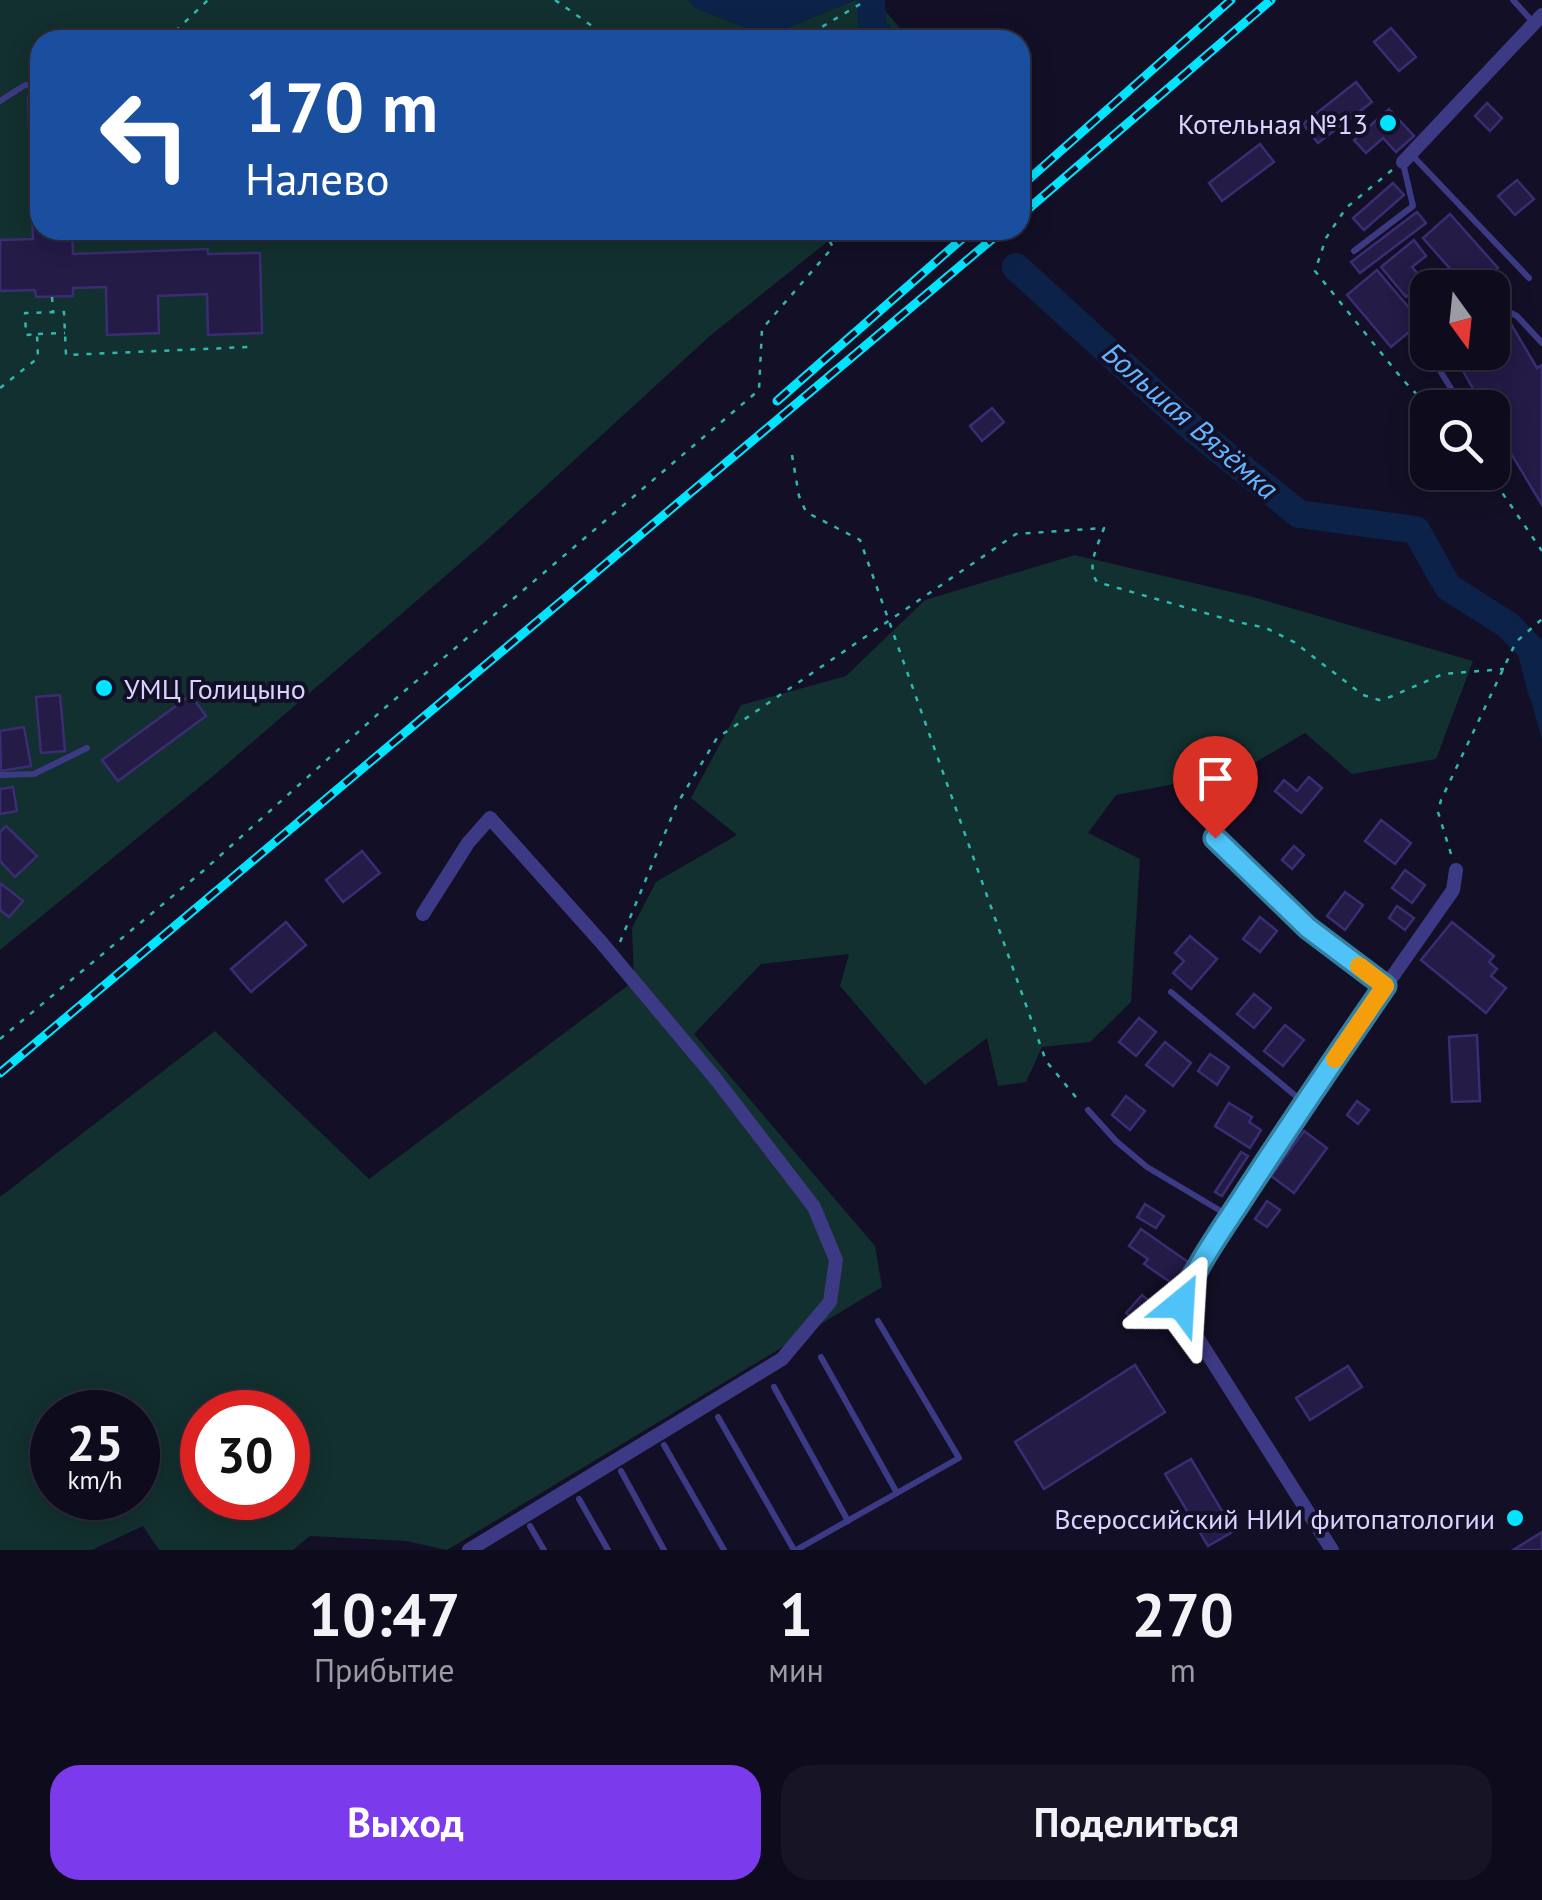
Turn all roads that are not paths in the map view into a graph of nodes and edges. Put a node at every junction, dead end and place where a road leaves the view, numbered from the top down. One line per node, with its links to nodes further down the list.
1 (1513, 0): 2 (lane)
2 (1538, 19): 5 (street)
3 (30, 86): 4 (lane)
4 (0, 100)
5 (1406, 157): 6 (lane); 7 (lane)
6 (1354, 251)
7 (1530, 278)
8 (1510, 313): 9 (lane)
9 (1542, 343)
10 (88, 748): 11 (lane)
11 (0, 775)
12 (1215, 838): 15 (lane)
13 (1456, 870): 15 (street)
14 (423, 914): 30 (street)
15 (1385, 986): 17 (street)
16 (1171, 992): 17 (lane)
17 (1304, 1103): 19 (street)
18 (1088, 1110): 19 (lane)
19 (1230, 1217): 36 (street)
20 (878, 1321): 26 (lane)
21 (820, 1357): 26 (lane)
22 (774, 1387): 28 (lane)
23 (718, 1417): 35 (lane)
24 (664, 1445): 34 (lane)
25 (621, 1470): 33 (lane)
26 (897, 1493): 28 (lane)
27 (578, 1500): 32 (lane)
28 (848, 1521): 35 (lane)
29 (530, 1526): 31 (lane)
30 (468, 1550)
31 (544, 1550)
32 (608, 1550)
33 (664, 1550)
34 (724, 1550)
35 (795, 1550)
36 (1332, 1550)

